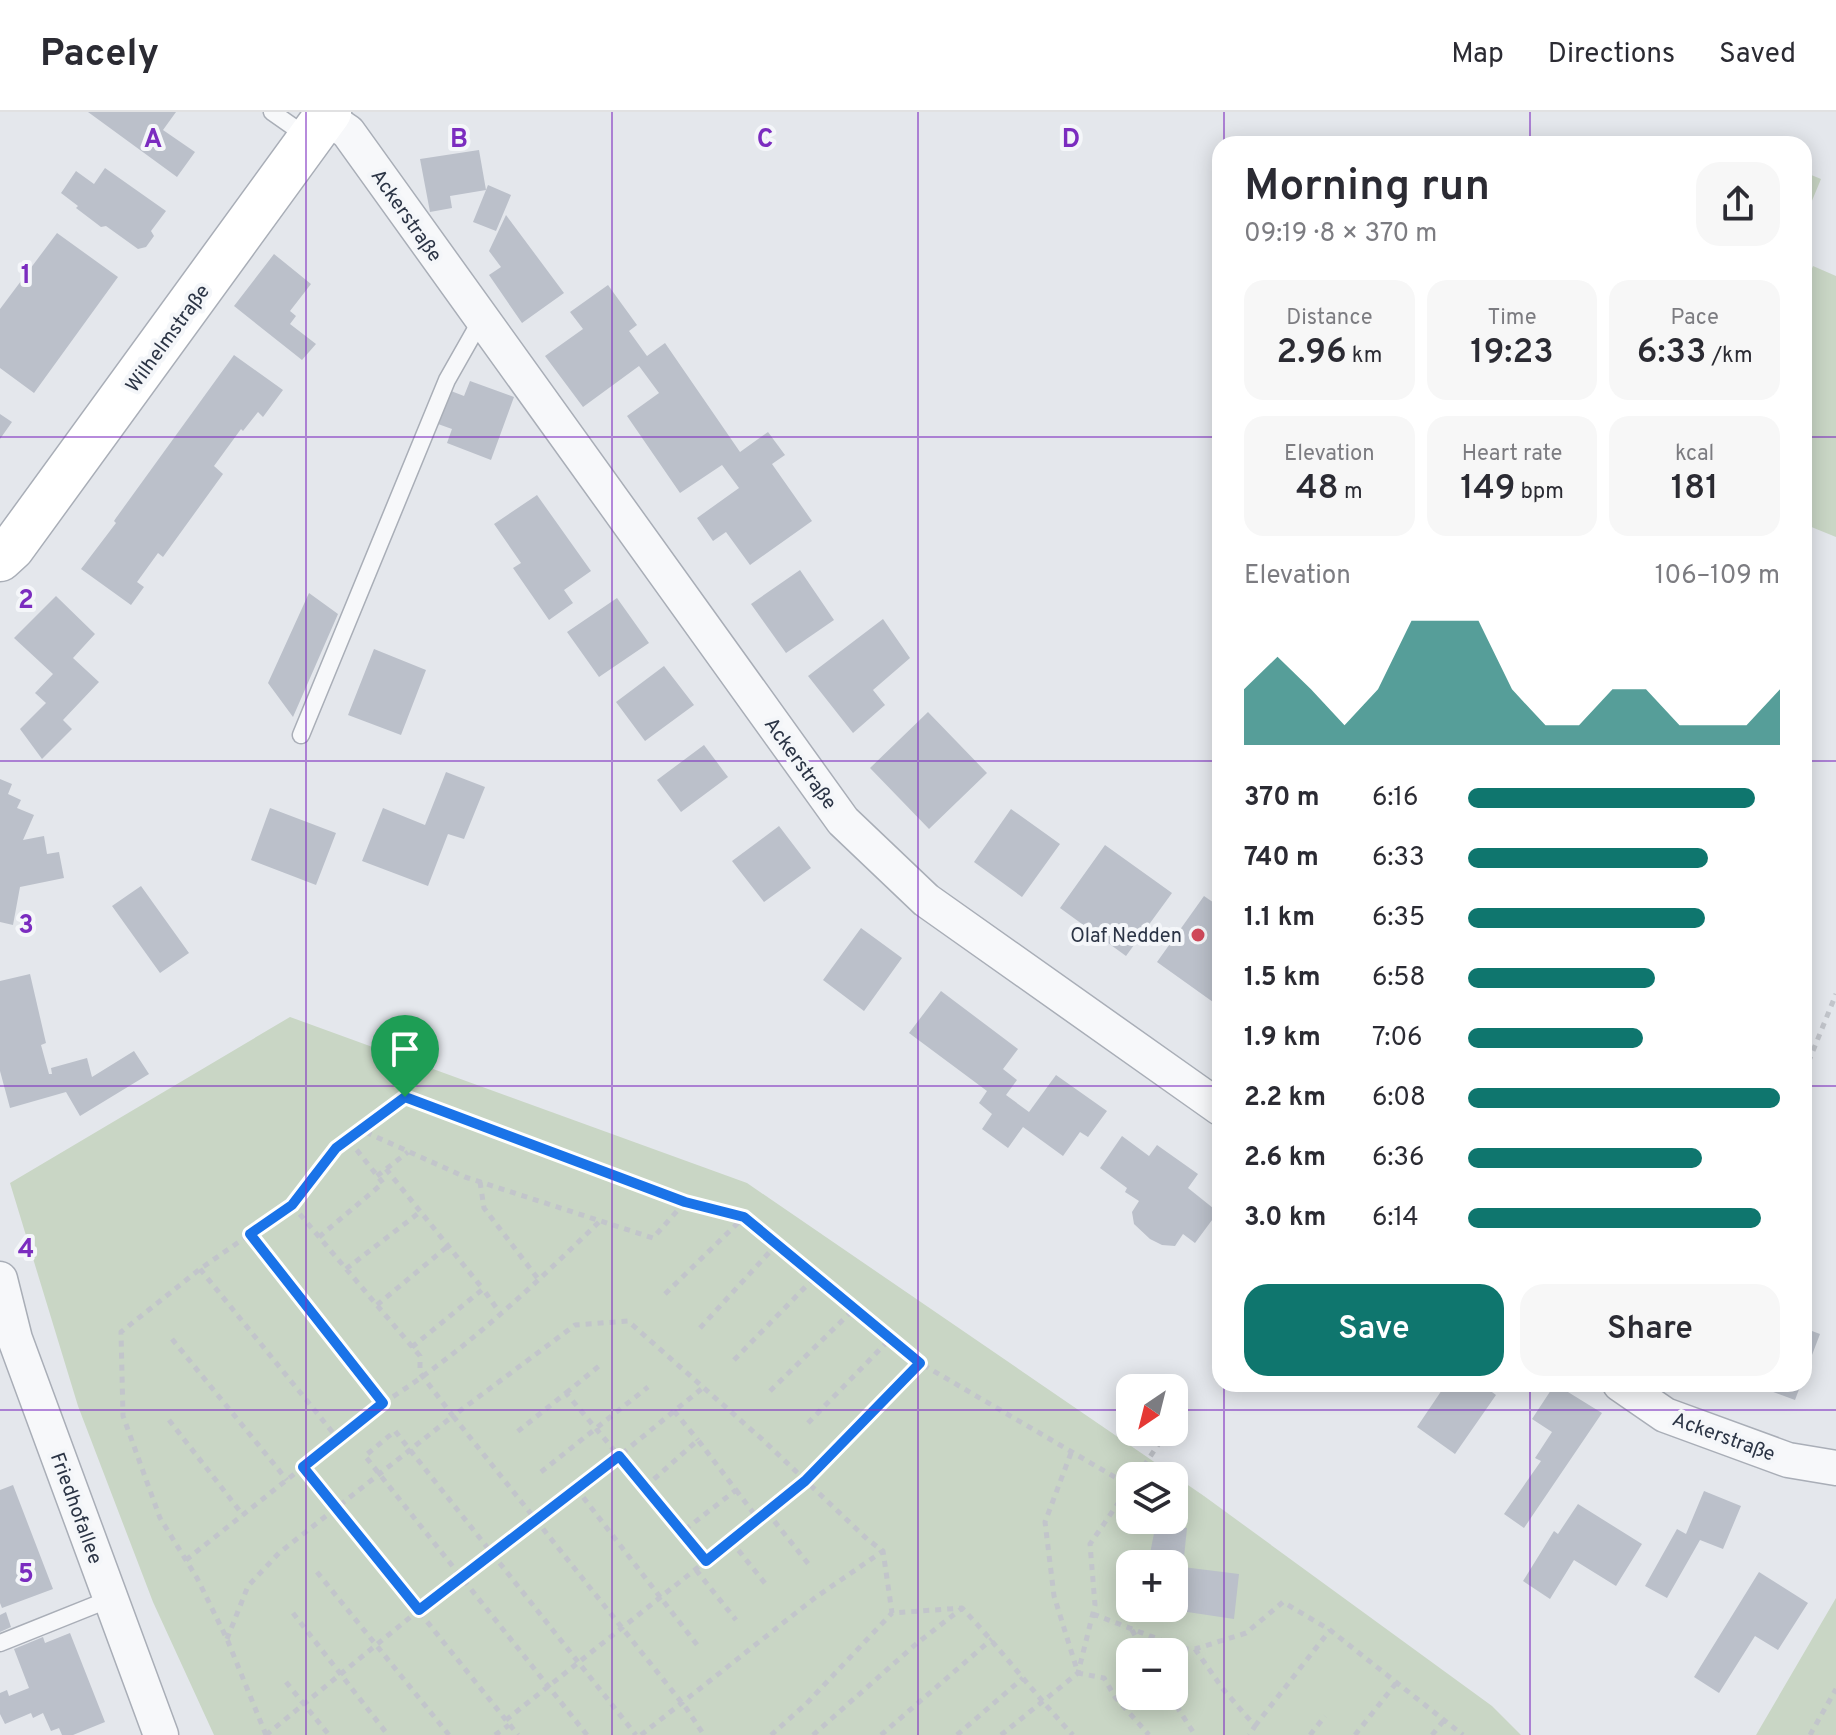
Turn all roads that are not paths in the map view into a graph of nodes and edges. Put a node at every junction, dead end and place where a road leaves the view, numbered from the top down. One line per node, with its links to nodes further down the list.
1 (272, 112): 2 (lane)
2 (322, 122): 3 (street, Ackerstraße); 4 (street, Wilhelmstraße)
3 (481, 320): 5 (lane); 6 (street, Ackerstraße)
4 (0, 559)
5 (301, 735)
6 (1212, 1102)
7 (0, 1279): 8 (street, Friedhofallee)
8 (7, 1340): 11 (street, Friedhofallee)
9 (1632, 1392): 10 (street, Ackerstraße)
10 (1836, 1468)
11 (110, 1599): 12 (lane); 13 (street, Friedhofallee)
12 (0, 1643)
13 (161, 1735)

